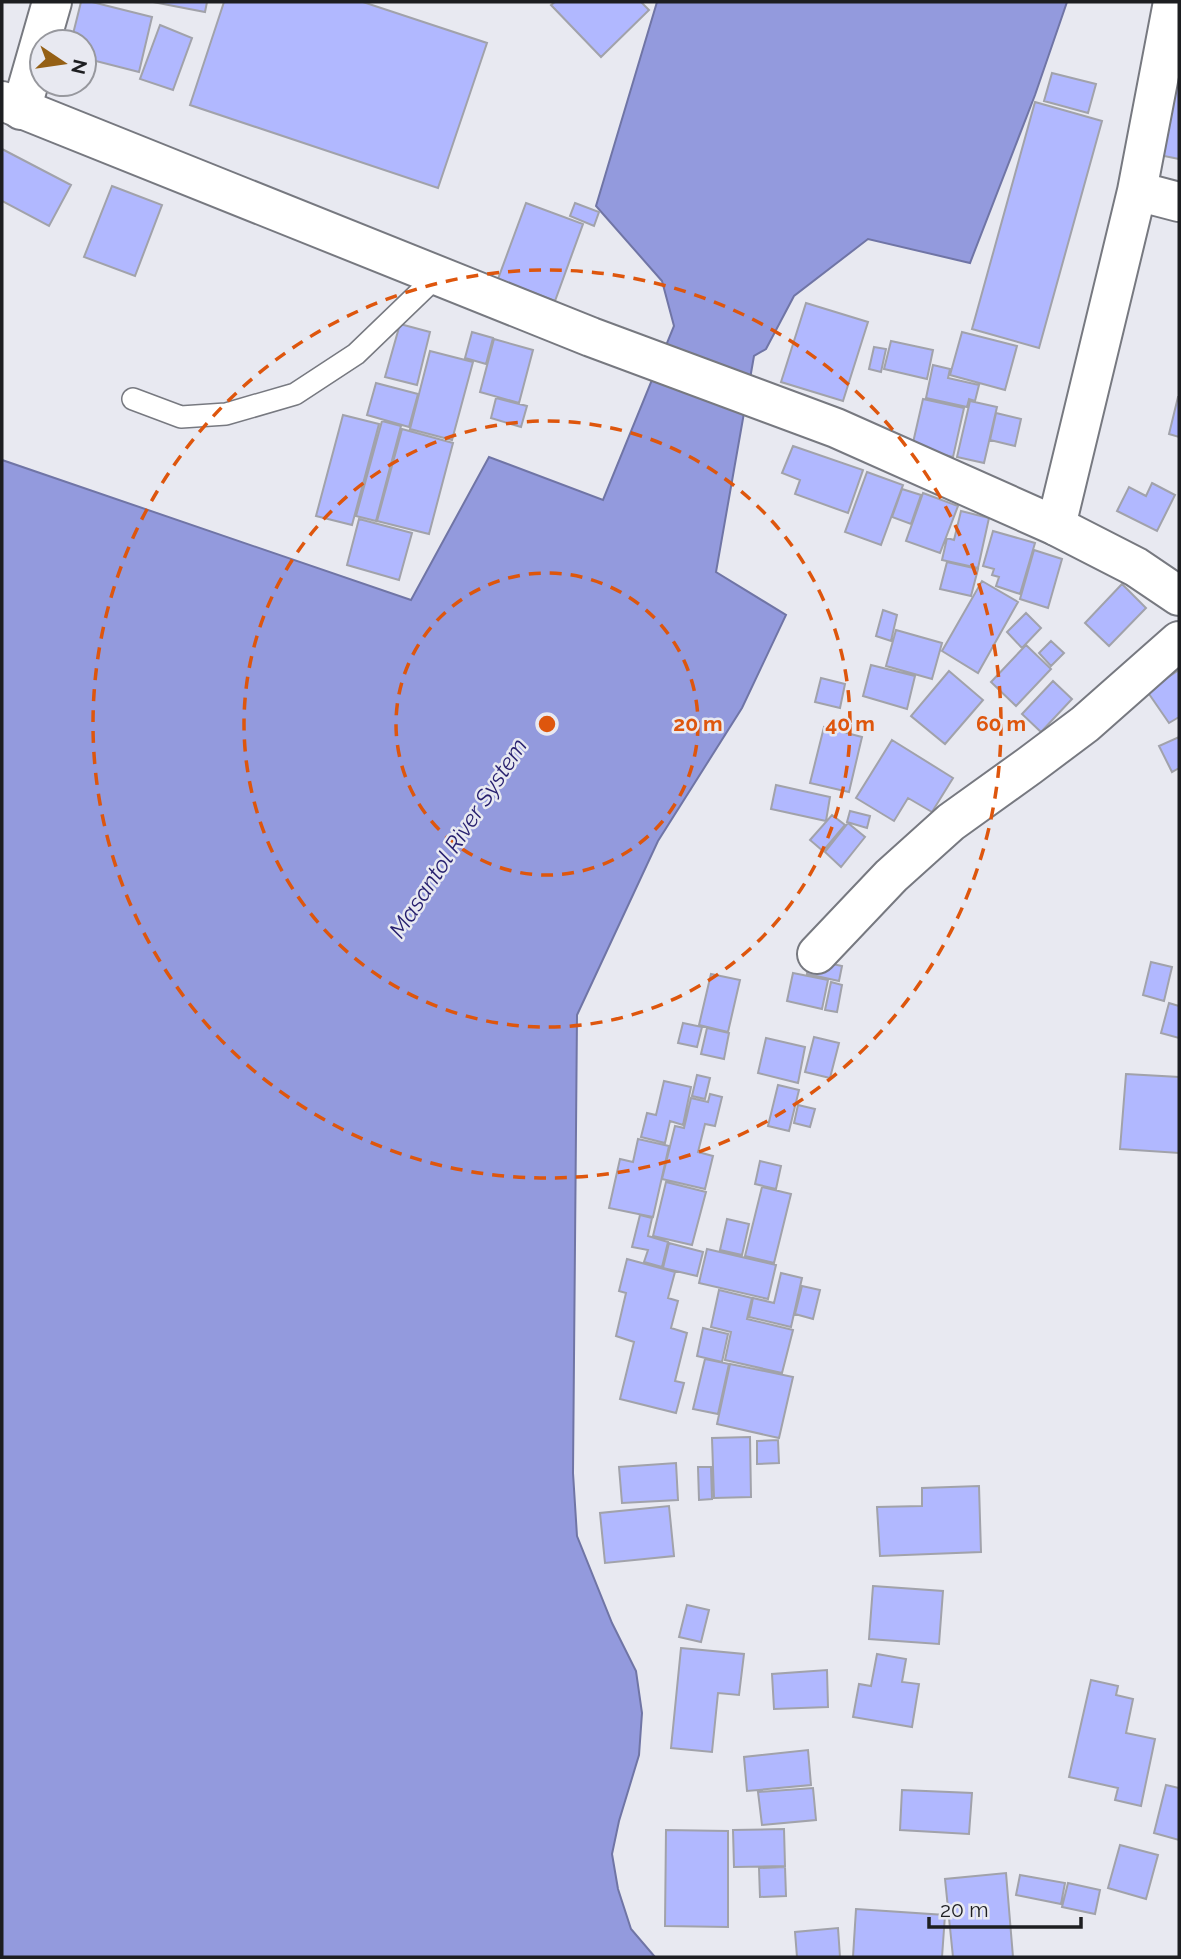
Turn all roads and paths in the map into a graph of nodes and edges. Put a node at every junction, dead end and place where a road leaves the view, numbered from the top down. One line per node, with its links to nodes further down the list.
1 (52, 2): 3 (street)
2 (1173, 2): 4 (street)
3 (11, 105): 6 (street)
4 (1137, 191): 5 (street); 8 (street)
5 (1179, 202)
6 (437, 276): 7 (lane); 8 (street)
7 (133, 399)
8 (1056, 526): 9 (street)
9 (1179, 596)
10 (1179, 641): 11 (street)
11 (817, 954)

